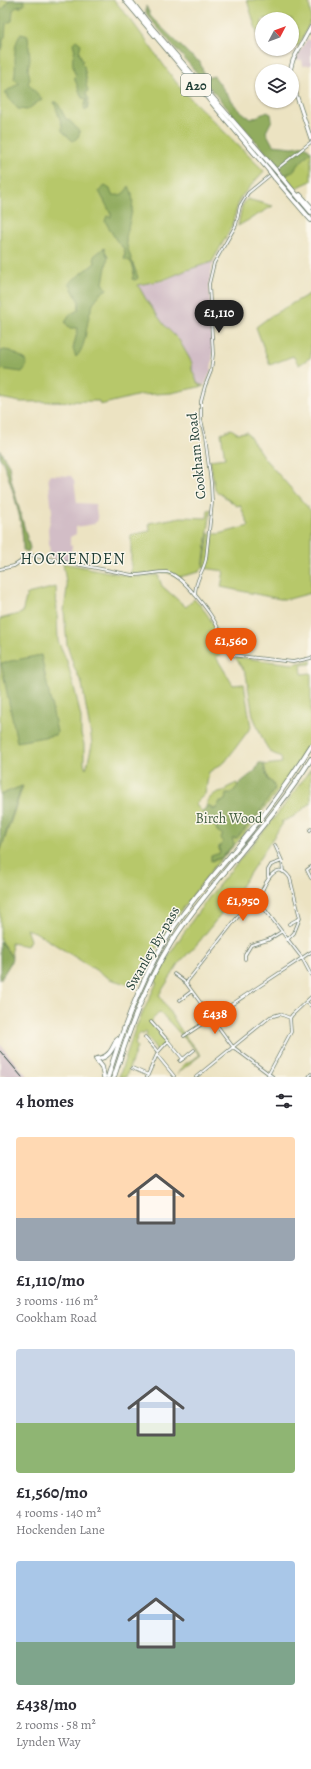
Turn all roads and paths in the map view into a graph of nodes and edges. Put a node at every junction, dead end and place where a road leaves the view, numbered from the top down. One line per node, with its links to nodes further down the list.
1 (125, 0): 8 (highway, A20)
2 (130, 0): 8 (highway, A20)
3 (311, 27): 4 (street)
4 (292, 64)
5 (299, 103): 6 (street)
6 (311, 139)
7 (311, 142): 9 (street)
8 (270, 168): 11 (highway, A20, bridge)
9 (278, 168)
10 (270, 175): 17 (street, Cookham Road)
11 (277, 176): 12 (highway, A20); 15 (highway, A20)
12 (285, 182): 13 (highway); 14 (highway, A20)
13 (311, 207)
14 (311, 212)
15 (311, 220)
16 (0, 569): 18 (street)
17 (195, 585): 18 (street); 19 (street, Cookham Road)
18 (188, 588): 19 (street)
19 (195, 595): 20 (street)
20 (311, 658)
21 (311, 746): 45 (highway, Swanley By-pass)
22 (311, 759): 65 (highway, Swanley By-pass)
23 (275, 845): 24 (street)
24 (282, 861): 26 (street); 27 (street)
25 (311, 867): 28 (street)
26 (283, 872): 27 (street); 30 (street)
27 (268, 877): 29 (street)
28 (311, 878)
29 (257, 904): 32 (street); 39 (street)
30 (300, 918): 31 (street); 33 (street)
31 (288, 924)
32 (281, 932): 33 (street); 36 (street)
33 (287, 940): 35 (street)
34 (311, 952): 35 (street)
35 (302, 958): 38 (street); 46 (street)
36 (245, 959)
37 (174, 974): 39 (street)
38 (311, 974)
39 (186, 983): 40 (street)
40 (192, 991): 42 (street); 46 (street)
41 (311, 997): 43 (street)
42 (180, 1000)
43 (306, 1002): 44 (street); 47 (street)
44 (311, 1006)
45 (130, 1012): 63 (highway); 64 (highway, Swanley By-pass)
46 (210, 1018): 49 (street); 52 (street)
47 (290, 1018): 52 (street); 62 (street)
48 (152, 1022): 51 (street)
49 (184, 1036)
50 (145, 1037): 54 (street)
51 (168, 1042): 54 (street); 55 (street)
52 (233, 1047): 58 (street); 62 (street)
53 (194, 1050): 55 (street)
54 (157, 1054): 60 (street); 61 (street)
55 (183, 1059): 56 (street)
56 (180, 1061)
57 (132, 1068): 60 (street)
58 (199, 1074): 66 (street); 67 (street)
59 (311, 1074): 69 (street)
60 (148, 1076)
61 (174, 1076)
62 (268, 1076): 68 (street)
63 (104, 1077)
64 (108, 1077)
65 (114, 1077)
66 (196, 1077)
67 (202, 1077)
68 (273, 1077)
69 (309, 1077)

